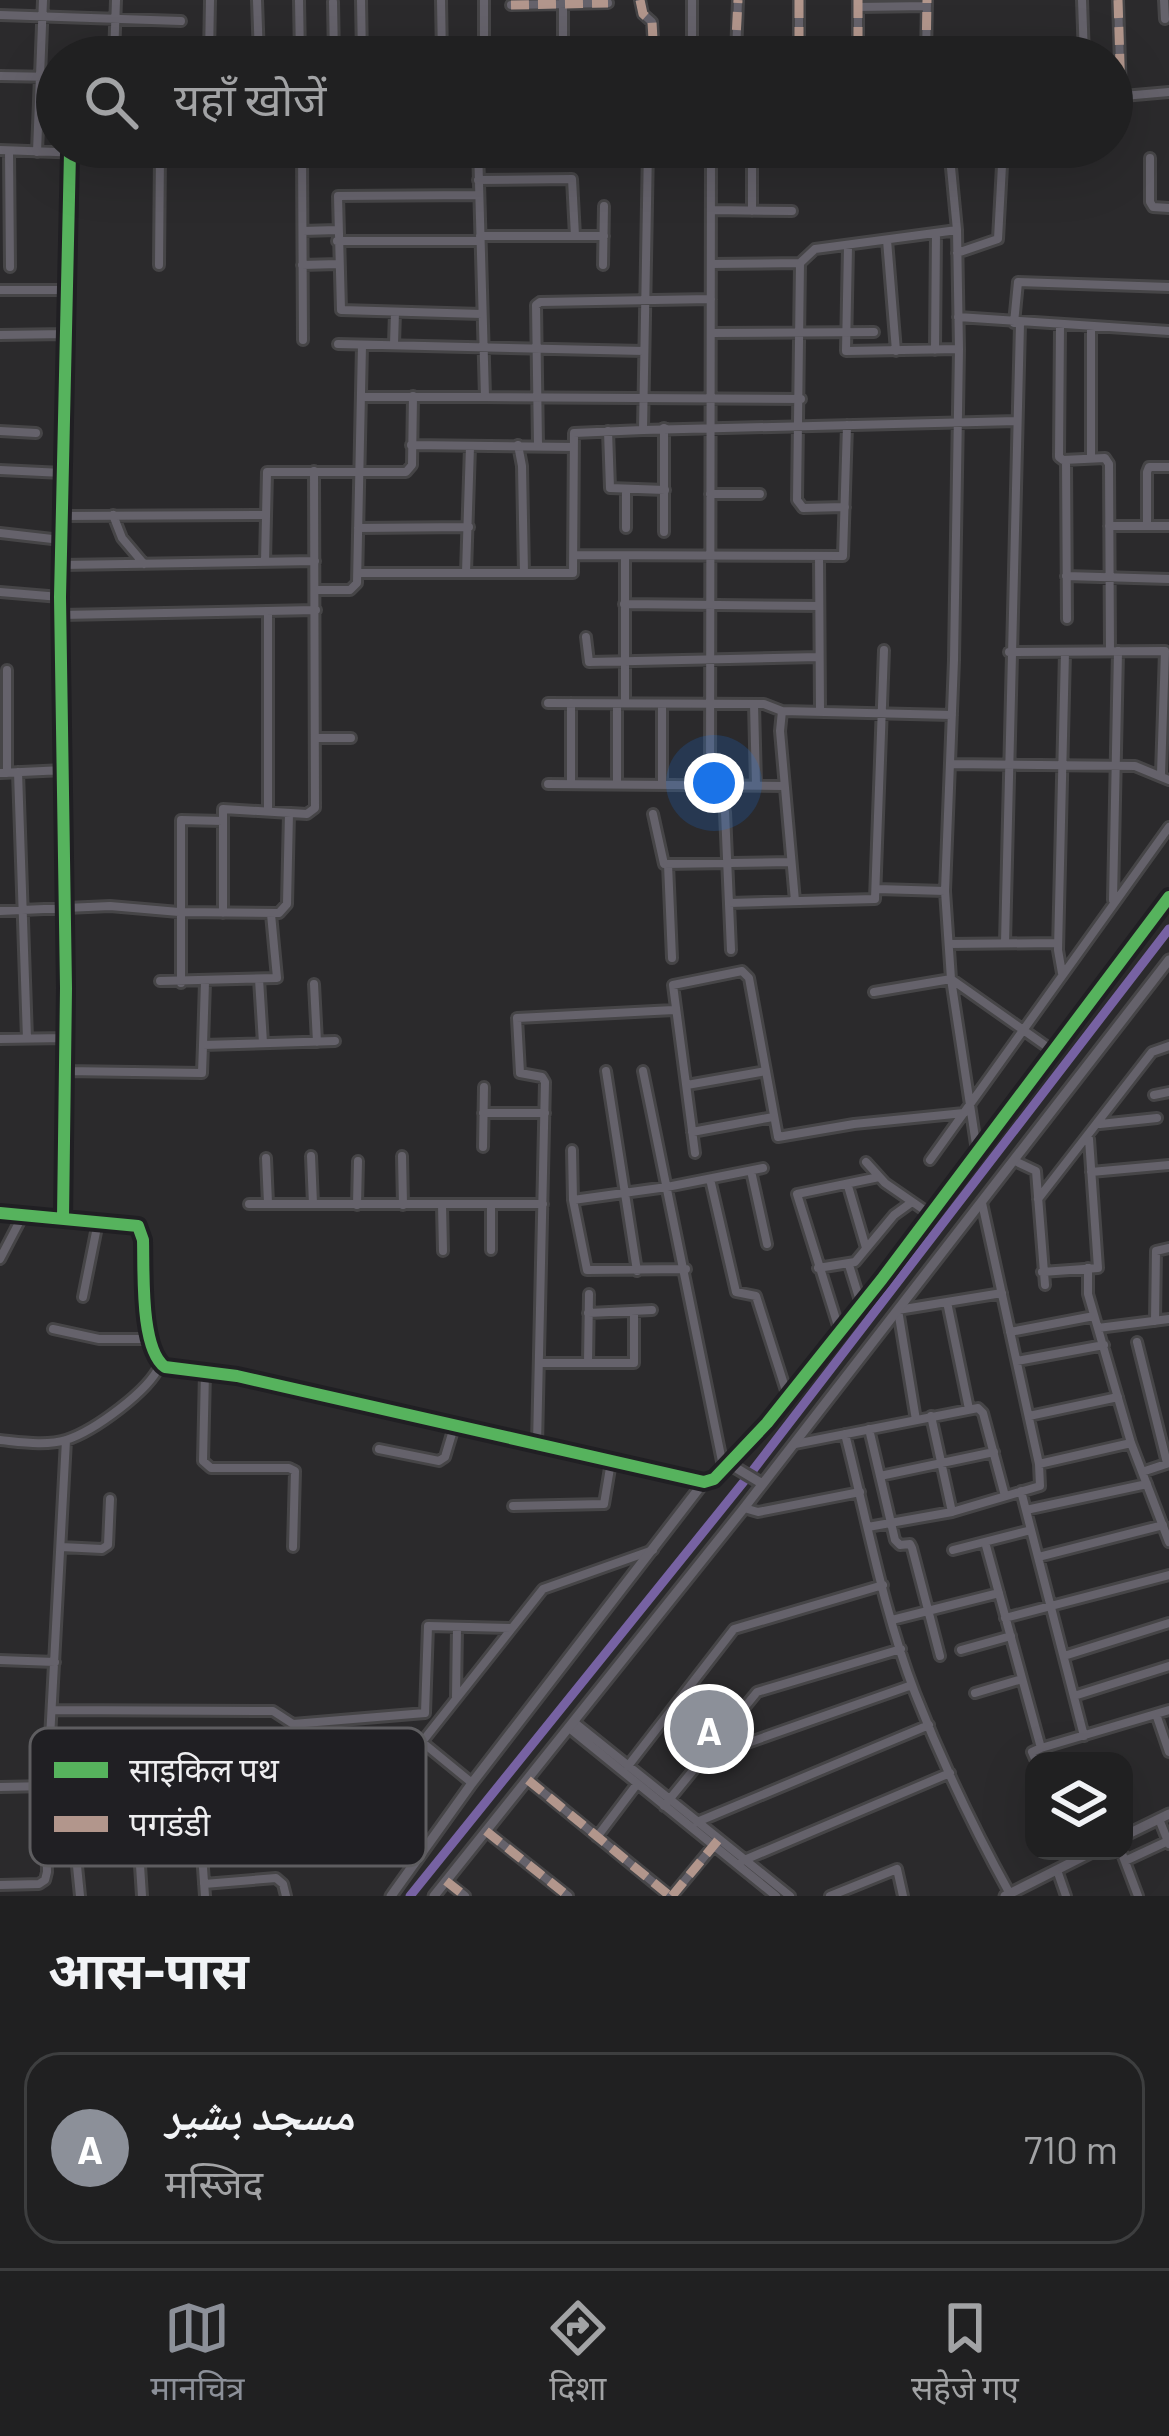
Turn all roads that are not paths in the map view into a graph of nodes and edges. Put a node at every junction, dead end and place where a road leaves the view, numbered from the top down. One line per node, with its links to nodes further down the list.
1 (43, 0): 23 (street)
2 (116, 0): 24 (street)
3 (210, 0): 29 (street)
4 (257, 0): 30 (street)
5 (299, 0): 31 (street)
6 (362, 0): 33 (street)
7 (441, 0): 34 (street)
8 (484, 0): 35 (street)
9 (640, 0): 37 (street)
10 (692, 0): 38 (street)
11 (738, 0): 39 (street)
12 (799, 0): 40 (street)
13 (1082, 0): 43 (street)
14 (1118, 0): 44 (street)
15 (1165, 0): 25 (street)
16 (334, 2): 32 (street)
17 (562, 2): 18 (street); 21 (street); 36 (street)
18 (608, 3)
19 (858, 3): 20 (street); 41 (street)
20 (927, 3): 42 (street)
21 (512, 5)
22 (0, 15): 23 (street)
23 (43, 17): 24 (street); 27 (street)
24 (116, 19): 26 (street); 28 (street)
25 (1165, 19)
26 (181, 20)
27 (42, 36)
28 (115, 36)
29 (209, 36)
30 (258, 36)
31 (300, 36)
32 (334, 36)
33 (362, 36)
34 (442, 36)
35 (484, 36)
36 (563, 36)
37 (653, 36)
38 (692, 36)
39 (737, 36)
40 (800, 36)
41 (858, 36)
42 (926, 36)
43 (1083, 36)
44 (1117, 36)
45 (0, 76): 46 (street)
46 (36, 77)
47 (1169, 92): 48 (street)
48 (1133, 95)
49 (4, 151): 50 (street); 84 (street)
50 (36, 152)
51 (1150, 158): 64 (street)
52 (70, 168): 87 (street)
53 (160, 168): 81 (street)
54 (302, 168): 69 (street)
55 (478, 168): 61 (street)
56 (648, 168): 88 (street)
57 (710, 168): 65 (street)
58 (752, 168): 66 (street)
59 (951, 168): 68 (street)
60 (1002, 168): 77 (street)
61 (478, 180): 62 (street); 72 (street)
62 (479, 195): 71 (street); 74 (street)
63 (604, 206): 73 (street)
64 (1169, 208)
65 (711, 210): 66 (street); 80 (street)
66 (752, 211): 67 (street)
67 (792, 211)
68 (957, 230): 70 (street); 77 (street)
69 (303, 231): 71 (street); 82 (street)
70 (936, 233): 75 (street); 110 (street)
71 (337, 235): 74 (street); 79 (street)
72 (575, 236): 73 (street); 74 (street)
73 (604, 236): 83 (street)
74 (479, 238): 91 (street)
75 (887, 240): 76 (street); 112 (street)
76 (848, 247): 78 (street); 100 (street)
77 (957, 253): 92 (street)
78 (800, 263): 80 (street); 99 (street)
79 (338, 264): 82 (street); 90 (street)
80 (711, 264): 89 (street)
81 (159, 265)
82 (302, 265): 103 (street)
83 (603, 265)
84 (10, 267)
85 (1169, 287): 93 (street)
86 (0, 290): 87 (street)
87 (68, 290): 102 (street)
88 (645, 298): 89 (street); 108 (street); 111 (street)
89 (712, 298): 98 (street)
90 (395, 313): 91 (street); 106 (street)
91 (482, 314): 107 (street)
92 (958, 317): 93 (street); 109 (street)
93 (1017, 323): 94 (street); 120 (street)
94 (1060, 326): 95 (street); 136 (street)
95 (1091, 327): 96 (street); 135 (street)
96 (1169, 331)
97 (874, 332): 100 (street)
98 (711, 333): 99 (street); 117 (street)
99 (801, 333): 100 (street); 118 (street)
100 (845, 333): 112 (street)
101 (0, 334): 102 (street)
102 (66, 334): 141 (street)
103 (303, 340)
104 (338, 344): 105 (street)
105 (362, 344): 106 (street); 115 (street)
106 (394, 344): 107 (street)
107 (484, 347): 108 (street); 114 (street)
108 (537, 349): 111 (street); 116 (street)
109 (959, 349): 110 (street); 121 (street)
110 (935, 350): 112 (street)
111 (644, 351): 119 (street)
112 (896, 352)
113 (413, 396): 114 (street); 115 (street); 130 (street)
114 (485, 397): 116 (street)
115 (362, 398): 140 (street)
116 (538, 398): 119 (street); 132 (street)
117 (711, 399): 118 (street); 119 (street); 125 (street)
118 (801, 399): 123 (street)
119 (644, 400): 126 (street)
120 (1017, 422): 121 (street); 187 (street)
121 (957, 424): 122 (street); 202 (street)
122 (847, 425): 123 (street); 146 (street)
123 (799, 426): 125 (street); 146 (street)
124 (664, 428): 125 (street); 126 (street); 143 (street)
125 (710, 428): 144 (street)
126 (643, 430): 128 (street)
127 (0, 431): 129 (street)
128 (608, 431): 134 (street); 142 (street)
129 (36, 433)
130 (411, 445): 133 (street); 140 (street)
131 (518, 445): 132 (street); 133 (street); 169 (street)
132 (538, 445): 134 (street)
133 (470, 446): 153 (street)
134 (573, 447): 160 (street)
135 (1091, 458): 136 (street); 150 (street)
136 (1066, 460): 170 (street)
137 (1169, 467): 151 (street)
138 (0, 470): 141 (street)
139 (314, 471): 140 (street); 149 (street); 164 (street)
140 (361, 472): 154 (street)
141 (63, 473): 147 (street)
142 (626, 490): 143 (street); 155 (street)
143 (665, 490): 156 (street)
144 (710, 494): 145 (street); 159 (street)
145 (760, 494)
146 (845, 507): 162 (street)
147 (62, 515): 148 (street); 158 (street)
148 (113, 515): 149 (street); 165 (street)
149 (265, 515): 163 (street)
150 (1109, 526): 151 (street); 171 (street)
151 (1147, 526): 152 (street)
152 (1169, 526)
153 (469, 527): 154 (street); 168 (street)
154 (358, 528): 167 (street)
155 (626, 528)
156 (664, 532)
157 (0, 533): 158 (street)
158 (61, 540): 166 (street)
159 (710, 554): 161 (street); 162 (street); 177 (street)
160 (574, 555): 161 (street); 169 (street)
161 (625, 556): 176 (street)
162 (820, 556): 178 (street)
163 (265, 562): 164 (street); 165 (street)
164 (315, 562): 173 (street)
165 (144, 564): 166 (street)
166 (61, 565): 175 (street)
167 (358, 573): 168 (street); 173 (street)
168 (466, 573): 169 (street)
169 (524, 573)
170 (1066, 576): 171 (street); 182 (street)
171 (1108, 579): 172 (street); 185 (street)
172 (1169, 579)
173 (316, 590): 179 (street)
174 (0, 592): 175 (street)
175 (60, 597): 181 (street)
176 (624, 604): 177 (street); 191 (street)
177 (710, 604): 178 (street); 190 (street)
178 (820, 606): 189 (street)
179 (316, 610): 180 (street); 203 (street)
180 (268, 611): 181 (street); 219 (street)
181 (61, 615): 209 (street)
182 (1067, 619)
183 (586, 637): 191 (street)
184 (884, 650): 201 (street)
185 (1114, 651): 186 (street); 188 (street); 208 (street)
186 (1167, 651): 211 (street)
187 (1010, 652): 188 (street); 206 (street)
188 (1065, 652): 207 (street)
189 (820, 657): 190 (street); 199 (street)
190 (708, 658): 191 (street); 197 (street)
191 (625, 659): 195 (street)
192 (7, 670): 210 (street)
193 (548, 703): 194 (street)
194 (571, 703): 195 (street); 213 (street)
195 (621, 703): 196 (street); 214 (street)
196 (662, 704): 197 (street); 215 (street)
197 (707, 704): 198 (street); 216 (street)
198 (754, 704): 200 (street); 217 (street)
199 (820, 710): 200 (street); 201 (street)
200 (782, 711): 218 (street)
201 (882, 712): 202 (street); 228 (street)
202 (952, 715): 205 (street)
203 (316, 738): 204 (street); 221 (street)
204 (351, 738)
205 (951, 764): 206 (street); 229 (street)
206 (1008, 764): 207 (street); 240 (street)
207 (1062, 764): 208 (street); 241 (street)
208 (1114, 765): 211 (street); 231 (street)
209 (65, 770): 210 (street); 234 (street)
210 (8, 773): 236 (street)
211 (1165, 777)
212 (548, 784): 213 (street)
213 (572, 784): 214 (street)
214 (617, 784): 215 (street)
215 (662, 785): 216 (street)
216 (710, 785): 217 (street)
217 (756, 785): 218 (street)
218 (784, 786): 225 (street)
219 (268, 811): 221 (street); 223 (street)
220 (725, 812): 226 (street)
221 (290, 813): 239 (street)
222 (653, 814): 227 (street)
223 (223, 821): 237 (street); 238 (street)
224 (1169, 827): 231 (street)
225 (792, 862): 226 (street); 232 (street)
226 (728, 864): 227 (street); 233 (street)
227 (668, 865): 244 (street)
228 (877, 889): 229 (street); 232 (street)
229 (945, 891): 242 (street)
230 (1169, 898): 264 (street)
231 (1113, 900): 246 (street)
232 (796, 901): 233 (street)
233 (729, 903): 243 (street)
234 (65, 910): 236 (street); 237 (street); 256 (street)
235 (0, 911): 236 (street)
236 (22, 911): 257 (street)
237 (179, 912): 238 (street); 251 (street)
238 (223, 914): 239 (street)
239 (271, 914): 247 (street)
240 (1005, 943): 241 (street); 242 (street)
241 (1058, 943): 246 (street)
242 (949, 944): 248 (street)
243 (731, 950)
244 (672, 958)
245 (1169, 960): 290 (street)
246 (1063, 974): 255 (street)
247 (259, 979): 250 (street); 261 (street)
248 (951, 980): 253 (street); 255 (street); 273 (street)
249 (160, 981): 251 (street)
250 (205, 982): 251 (street); 262 (street)
251 (182, 983)
252 (314, 984): 259 (street)
253 (874, 992)
254 (674, 1010): 268 (street); 269 (street); 275 (street)
255 (1023, 1030): 264 (street); 273 (street)
256 (66, 1038): 257 (street); 265 (street)
257 (27, 1039): 258 (street)
258 (0, 1040)
259 (317, 1042): 260 (street); 261 (street)
260 (334, 1042)
261 (263, 1043): 262 (street)
262 (203, 1045): 265 (street)
263 (1169, 1046): 278 (street)
264 (1053, 1052): 283 (street)
265 (65, 1071): 316 (street)
266 (606, 1071): 300 (street)
267 (644, 1071): 299 (street)
268 (766, 1071): 269 (street); 276 (street)
269 (688, 1085): 279 (street)
270 (484, 1087): 274 (street)
271 (1169, 1092): 272 (street)
272 (1154, 1095)
273 (967, 1110): 276 (street); 283 (street); 288 (street)
274 (483, 1113): 275 (street); 281 (street)
275 (545, 1113): 310 (street)
276 (773, 1117): 279 (street)
277 (1157, 1118): 278 (street)
278 (1099, 1124): 280 (street)
279 (692, 1132): 284 (street)
280 (1089, 1138): 295 (street); 301 (street)
281 (483, 1148)
282 (572, 1150): 302 (street)
283 (977, 1151): 314 (street)
284 (695, 1153)
285 (311, 1156): 307 (street)
286 (402, 1156): 308 (street)
287 (266, 1158): 304 (street)
288 (930, 1160)
289 (358, 1161): 311 (street)
290 (1015, 1161): 301 (street); 305 (street)
291 (866, 1162): 296 (street)
292 (1169, 1165): 295 (street)
293 (763, 1168): 294 (street)
294 (752, 1171): 297 (street); 318 (street)
295 (1091, 1172): 326 (street)
296 (879, 1177): 298 (street); 303 (street)
297 (710, 1179): 299 (street); 355 (street)
298 (848, 1186): 320 (street); 325 (street)
299 (667, 1187): 300 (street); 327 (street)
300 (625, 1193): 302 (street); 328 (street)
301 (1038, 1199): 329 (street)
302 (573, 1200): 328 (street)
303 (912, 1202): 314 (street); 320 (street)
304 (268, 1203): 306 (street); 307 (street)
305 (982, 1203): 331 (street); 337 (street)
306 (249, 1204)
307 (313, 1204): 311 (street)
308 (403, 1204): 311 (street); 312 (street)
309 (491, 1204): 310 (street); 312 (street); 321 (street)
310 (543, 1204): 351 (street)
311 (357, 1205)
312 (442, 1205): 322 (street)
313 (0, 1213): 315 (street)
314 (930, 1214): 335 (street)
315 (23, 1215): 316 (street); 323 (street)
316 (63, 1218): 317 (street)
317 (98, 1221): 333 (street); 347 (street)
318 (767, 1244)
319 (1169, 1248): 342 (street)
320 (866, 1249): 324 (street)
321 (491, 1250)
322 (443, 1251)
323 (0, 1259)
324 (849, 1265): 325 (street); 335 (street)
325 (818, 1268): 345 (street)
326 (1088, 1268): 329 (street); 340 (street)
327 (686, 1269): 328 (street); 375 (street)
328 (637, 1271)
329 (1042, 1272): 330 (street)
330 (1045, 1286)
331 (1002, 1293): 334 (street); 346 (street)
332 (589, 1294): 339 (street)
333 (83, 1297)
334 (946, 1302): 337 (street); 357 (street)
335 (861, 1304): 345 (street)
336 (652, 1310): 338 (street)
337 (898, 1310): 360 (street); 367 (street)
338 (634, 1311): 339 (street); 352 (street)
339 (587, 1313): 352 (street)
340 (1094, 1316): 343 (street); 346 (street)
341 (1169, 1319): 342 (street)
342 (1155, 1321): 343 (street)
343 (1098, 1328): 349 (street)
344 (53, 1329): 347 (street)
345 (839, 1329): 355 (street)
346 (1010, 1332): 350 (street)
347 (150, 1339): 353 (street)
348 (1137, 1342): 373 (street)
349 (1104, 1345): 350 (street); 356 (street)
350 (1017, 1361): 359 (street)
351 (540, 1363): 352 (street); 368 (street)
352 (588, 1363)
353 (160, 1365): 354 (street); 365 (street)
354 (206, 1372): 361 (street); 396 (street)
355 (788, 1397): 375 (street)
356 (1118, 1397): 359 (street); 366 (street)
357 (969, 1409): 358 (street); 370 (street)
358 (931, 1416): 360 (street); 372 (street)
359 (1029, 1416): 374 (street)
360 (916, 1420): 362 (street)
361 (454, 1427): 368 (street); 369 (street)
362 (869, 1429): 363 (street); 377 (street)
363 (845, 1434): 367 (street); 382 (street)
364 (0, 1440): 365 (street)
365 (66, 1440): 395 (street)
366 (1131, 1443): 374 (street); 376 (street)
367 (793, 1444): 378 (street)
368 (537, 1445): 371 (street)
369 (380, 1449)
370 (994, 1452): 372 (street); 383 (street)
371 (611, 1462): 379 (street); 385 (street)
372 (941, 1462): 377 (street); 388 (street)
373 (1168, 1463): 376 (street)
374 (1039, 1464): 381 (street)
375 (731, 1469): 378 (street); 379 (street)
376 (1142, 1472): 380 (street)
377 (880, 1476): 389 (street)
378 (758, 1481): 386 (street)
379 (704, 1482): 397 (street)
380 (1147, 1484): 387 (street); 390 (street)
381 (1021, 1491): 383 (street); 387 (street)
382 (860, 1492): 386 (street); 391 (street)
383 (1005, 1496): 388 (street)
384 (110, 1498): 395 (street)
385 (512, 1506)
386 (744, 1508): 426 (street)
387 (1026, 1510): 392 (street)
388 (952, 1512): 389 (street)
389 (892, 1523): 391 (street); 404 (street)
390 (1163, 1525): 393 (street); 399 (street)
391 (868, 1527): 401 (street)
392 (1031, 1530): 394 (street); 399 (street)
393 (1169, 1540)
394 (985, 1542): 398 (street); 402 (street)
395 (62, 1547): 416 (street)
396 (292, 1547)
397 (656, 1549): 409 (street); 439 (street)
398 (953, 1550)
399 (1038, 1557): 403 (street)
400 (1169, 1575): 403 (street)
401 (883, 1585): 406 (street); 436 (street)
402 (999, 1593): 404 (street); 405 (street)
403 (1051, 1604): 405 (street); 414 (street)
404 (926, 1611): 406 (street); 413 (street)
405 (1005, 1618): 410 (street)
406 (892, 1620): 411 (street)
407 (1169, 1623): 414 (street)
408 (457, 1627): 409 (street); 422 (street); 423 (street)
409 (512, 1628): 422 (street)
410 (1011, 1636): 412 (street); 418 (street)
411 (901, 1649): 419 (street); 435 (street)
412 (961, 1650)
413 (940, 1656)
414 (1064, 1656): 421 (street)
415 (0, 1660): 416 (street)
416 (55, 1663): 423 (street)
417 (1169, 1666): 421 (street)
418 (1022, 1679): 420 (street); 432 (street)
419 (912, 1685): 427 (street); 435 (street)
420 (975, 1693)
421 (1074, 1696): 429 (street)
422 (456, 1699): 430 (street)
423 (52, 1710): 428 (street)
424 (1169, 1710): 425 (street)
425 (1156, 1714): 429 (street); 434 (street)
426 (571, 1725): 436 (street); 438 (street); 440 (street)
427 (929, 1725): 437 (street); 445 (street)
428 (51, 1728)
429 (1084, 1736): 432 (street)
430 (426, 1737)
431 (426, 1745): 439 (street)
432 (1041, 1748): 433 (street)
433 (1033, 1752)
434 (1169, 1752)
435 (701, 1760): 443 (street)
436 (628, 1766): 443 (street)
437 (950, 1773): 455 (street); 465 (street)
438 (528, 1780): 446 (street); 448 (street)
439 (472, 1783): 451 (street)
440 (637, 1784): 443 (street); 448 (street)
441 (30, 1786): 442 (street)
442 (0, 1787)
443 (668, 1802): 445 (street)
444 (1164, 1817): 447 (street); 450 (street)
445 (695, 1825): 449 (street)
446 (486, 1832): 462 (street); 473 (street)
447 (1133, 1832)
448 (597, 1837): 474 (street)
449 (716, 1842): 455 (street); 474 (street)
450 (1168, 1842): 452 (street)
451 (426, 1847)
452 (1133, 1853)
453 (1070, 1860): 461 (street)
454 (1124, 1860): 480 (street)
455 (741, 1862): 475 (street); 476 (street)
456 (47, 1866): 464 (street)
457 (77, 1866): 466 (street)
458 (140, 1866): 467 (street)
459 (203, 1866): 463 (street)
460 (413, 1866): 470 (street)
461 (1057, 1870): 465 (street); 479 (street)
462 (446, 1881): 471 (street); 472 (street)
463 (204, 1884): 468 (street); 469 (street)
464 (0, 1885)
465 (1008, 1895)
466 (80, 1896)
467 (142, 1896)
468 (205, 1896)
469 (286, 1896)
470 (391, 1896)
471 (434, 1896)
472 (465, 1896)
473 (568, 1896)
474 (671, 1896)
475 (776, 1896)
476 (790, 1896)
477 (830, 1896): 478 (street)
478 (903, 1896)
479 (1066, 1896)
480 (1138, 1896)

